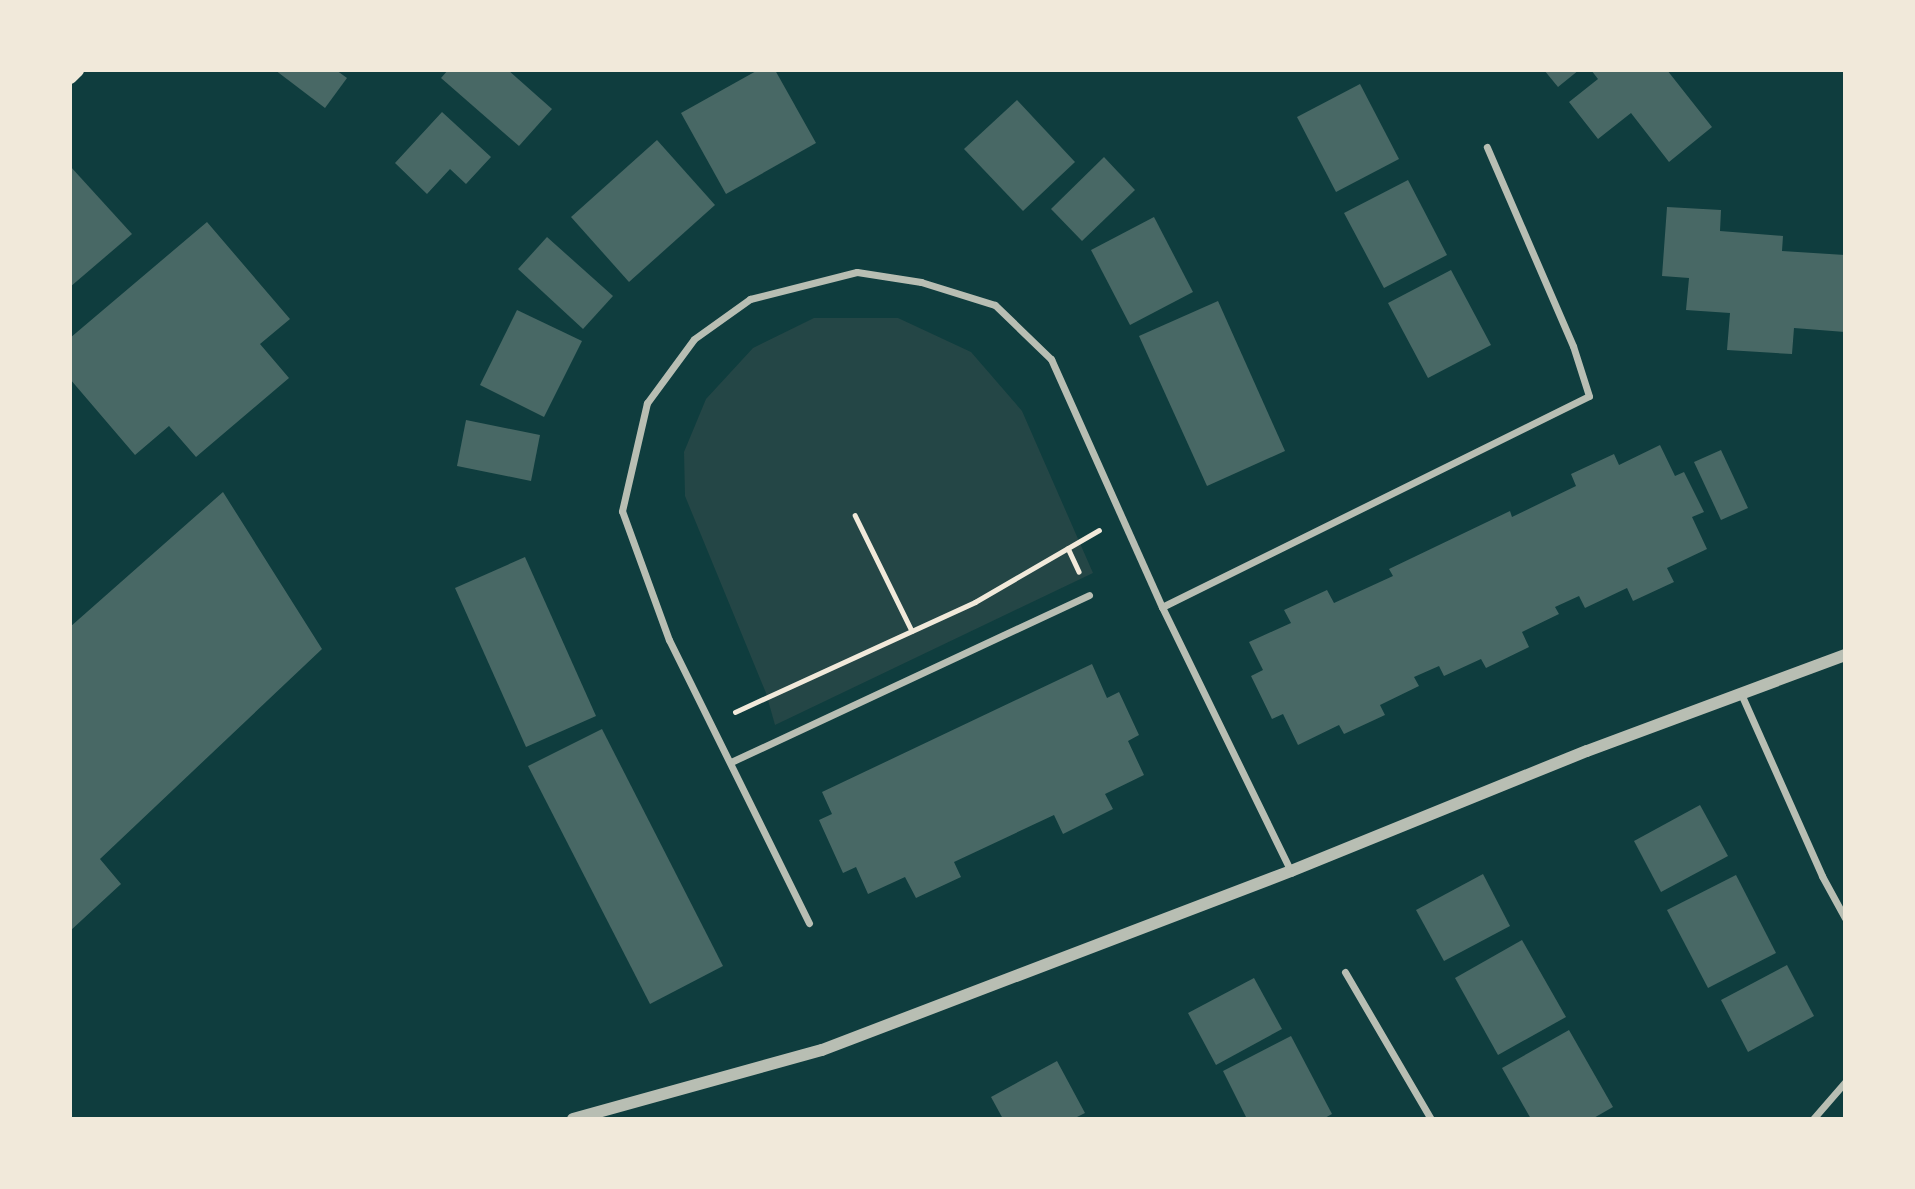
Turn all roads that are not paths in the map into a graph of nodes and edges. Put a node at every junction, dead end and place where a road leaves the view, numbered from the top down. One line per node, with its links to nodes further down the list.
1 (77, 70): 2 (main road)
2 (70, 77)
3 (1488, 147): 5 (street)
4 (1089, 595): 8 (street)
5 (1162, 607): 8 (street); 9 (street)
6 (1845, 655): 7 (street)
7 (1742, 696): 9 (street); 10 (street)
8 (731, 762): 11 (street)
9 (1291, 871): 14 (street)
10 (1845, 918)
11 (809, 923)
12 (1345, 972): 15 (street)
13 (1845, 1082): 16 (street)
14 (573, 1119)
15 (1431, 1119)
16 (1813, 1119)

